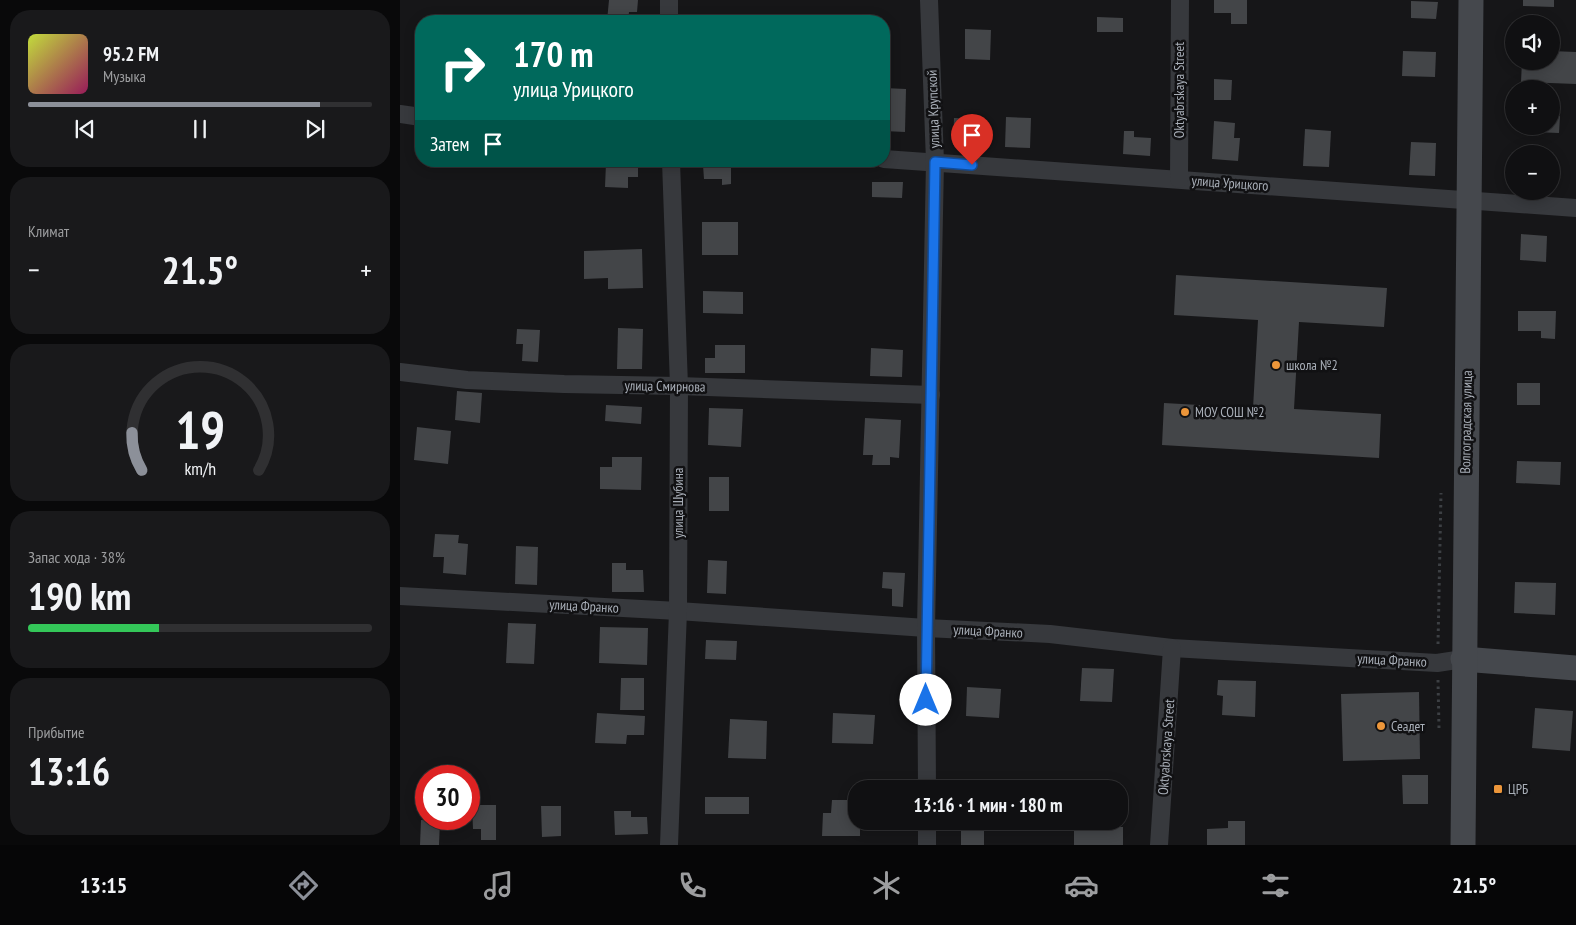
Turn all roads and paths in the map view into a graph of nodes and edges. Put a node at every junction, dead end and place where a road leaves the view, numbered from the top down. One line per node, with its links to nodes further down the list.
1 (669, 0): 5 (street)
2 (929, 0): 9 (street, улица Крупской)
3 (1180, 0): 11 (street, Oktyabrskaya Street)
4 (1471, 0): 12 (street, Волгоградская улица)
5 (669, 15)
6 (400, 114): 7 (street)
7 (415, 116)
8 (890, 159): 9 (street, улица Урицкого)
9 (935, 162): 11 (street, улица Урицкого); 16 (street, улица Крупской)
10 (671, 167): 15 (street, улица Шубина)
11 (1179, 180): 12 (street, улица Урицкого)
12 (1469, 200): 13 (street, улица Урицкого); 21 (street, Волгоградская улица)
13 (1576, 208)
14 (400, 372): 15 (street, улица Смирнова)
15 (679, 386): 16 (street, улица Смирнова); 18 (street, улица Шубина)
16 (931, 395): 19 (street, улица Крупской)
17 (400, 596): 18 (street, улица Франко)
18 (678, 611): 19 (street, улица Франко); 25 (street, улица Шубина)
19 (926, 628): 20 (street, улица Франко); 23 (street, улица Крупской)
20 (1172, 648): 21 (street, улица Франко); 27 (street, Oktyabrskaya Street)
21 (1463, 659): 22 (street, улица Франко); 28 (street, Волгоградская улица)
22 (1576, 668)
23 (927, 780)
24 (927, 830): 26 (street)
25 (669, 845)
26 (927, 845)
27 (1159, 845)
28 (1463, 845)

